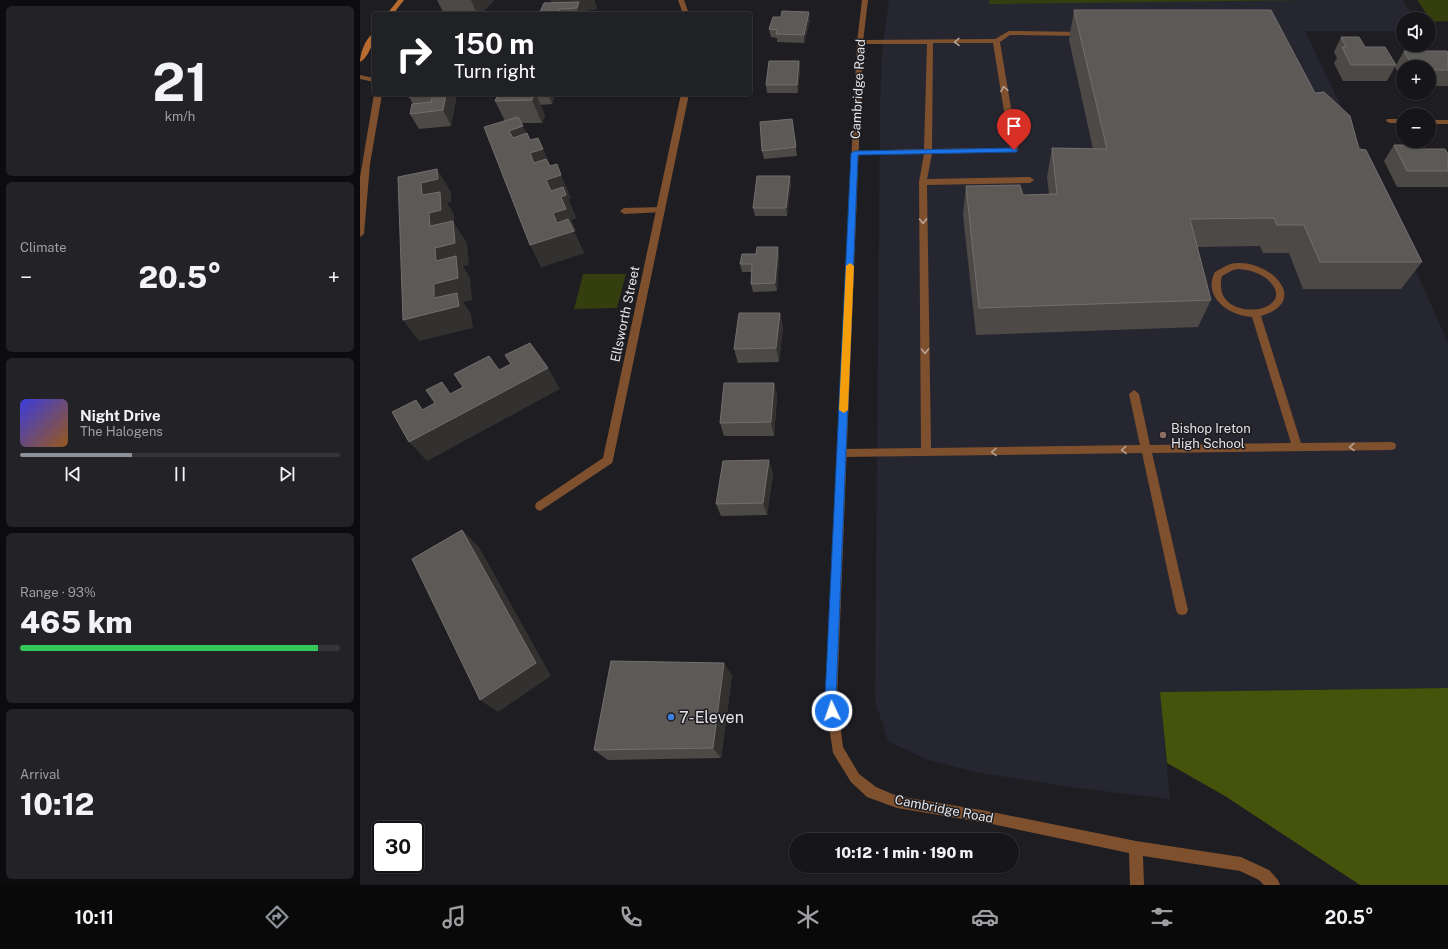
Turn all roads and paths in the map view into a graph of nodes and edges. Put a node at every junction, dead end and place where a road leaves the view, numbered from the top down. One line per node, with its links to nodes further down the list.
1 (401, 0): 4 (street)
2 (681, 0): 5 (street)
3 (865, 0): 9 (street, Cambridge Road)
4 (392, 12)
5 (685, 12)
6 (1090, 34): 8 (street)
7 (372, 39): 11 (street)
8 (996, 41): 10 (street, one-way to 10); 20 (street, one-way to 8)
9 (860, 42): 10 (street); 21 (street, Cambridge Road)
10 (930, 42): 20 (street)
11 (360, 60)
12 (360, 76): 13 (street)
13 (372, 79)
14 (378, 96): 26 (street)
15 (685, 96): 24 (street, Ellsworth Street)
16 (1390, 121): 17 (street)
17 (1396, 121)
18 (1436, 122): 19 (street)
19 (1448, 122)
20 (928, 152): 21 (street); 23 (street)
21 (855, 153): 33 (street, Cambridge Road)
22 (1030, 180): 23 (street)
23 (923, 182): 32 (street, one-way to 32)
24 (661, 210): 25 (street); 34 (street, Ellsworth Street)
25 (624, 211)
26 (360, 234)
27 (1256, 314): 27 (street); 30 (street)
28 (1134, 394): 31 (street)
29 (1391, 446): 30 (street, one-way to 30)
30 (1297, 447): 31 (street)
31 (1146, 450): 32 (street, one-way to 32); 35 (street)
32 (926, 453): 33 (street)
33 (842, 454): 36 (street, Cambridge Road)
34 (540, 506)
35 (1182, 610)
36 (1136, 848): 37 (street); 38 (street, Cambridge Road)
37 (1137, 885)
38 (1273, 885)

